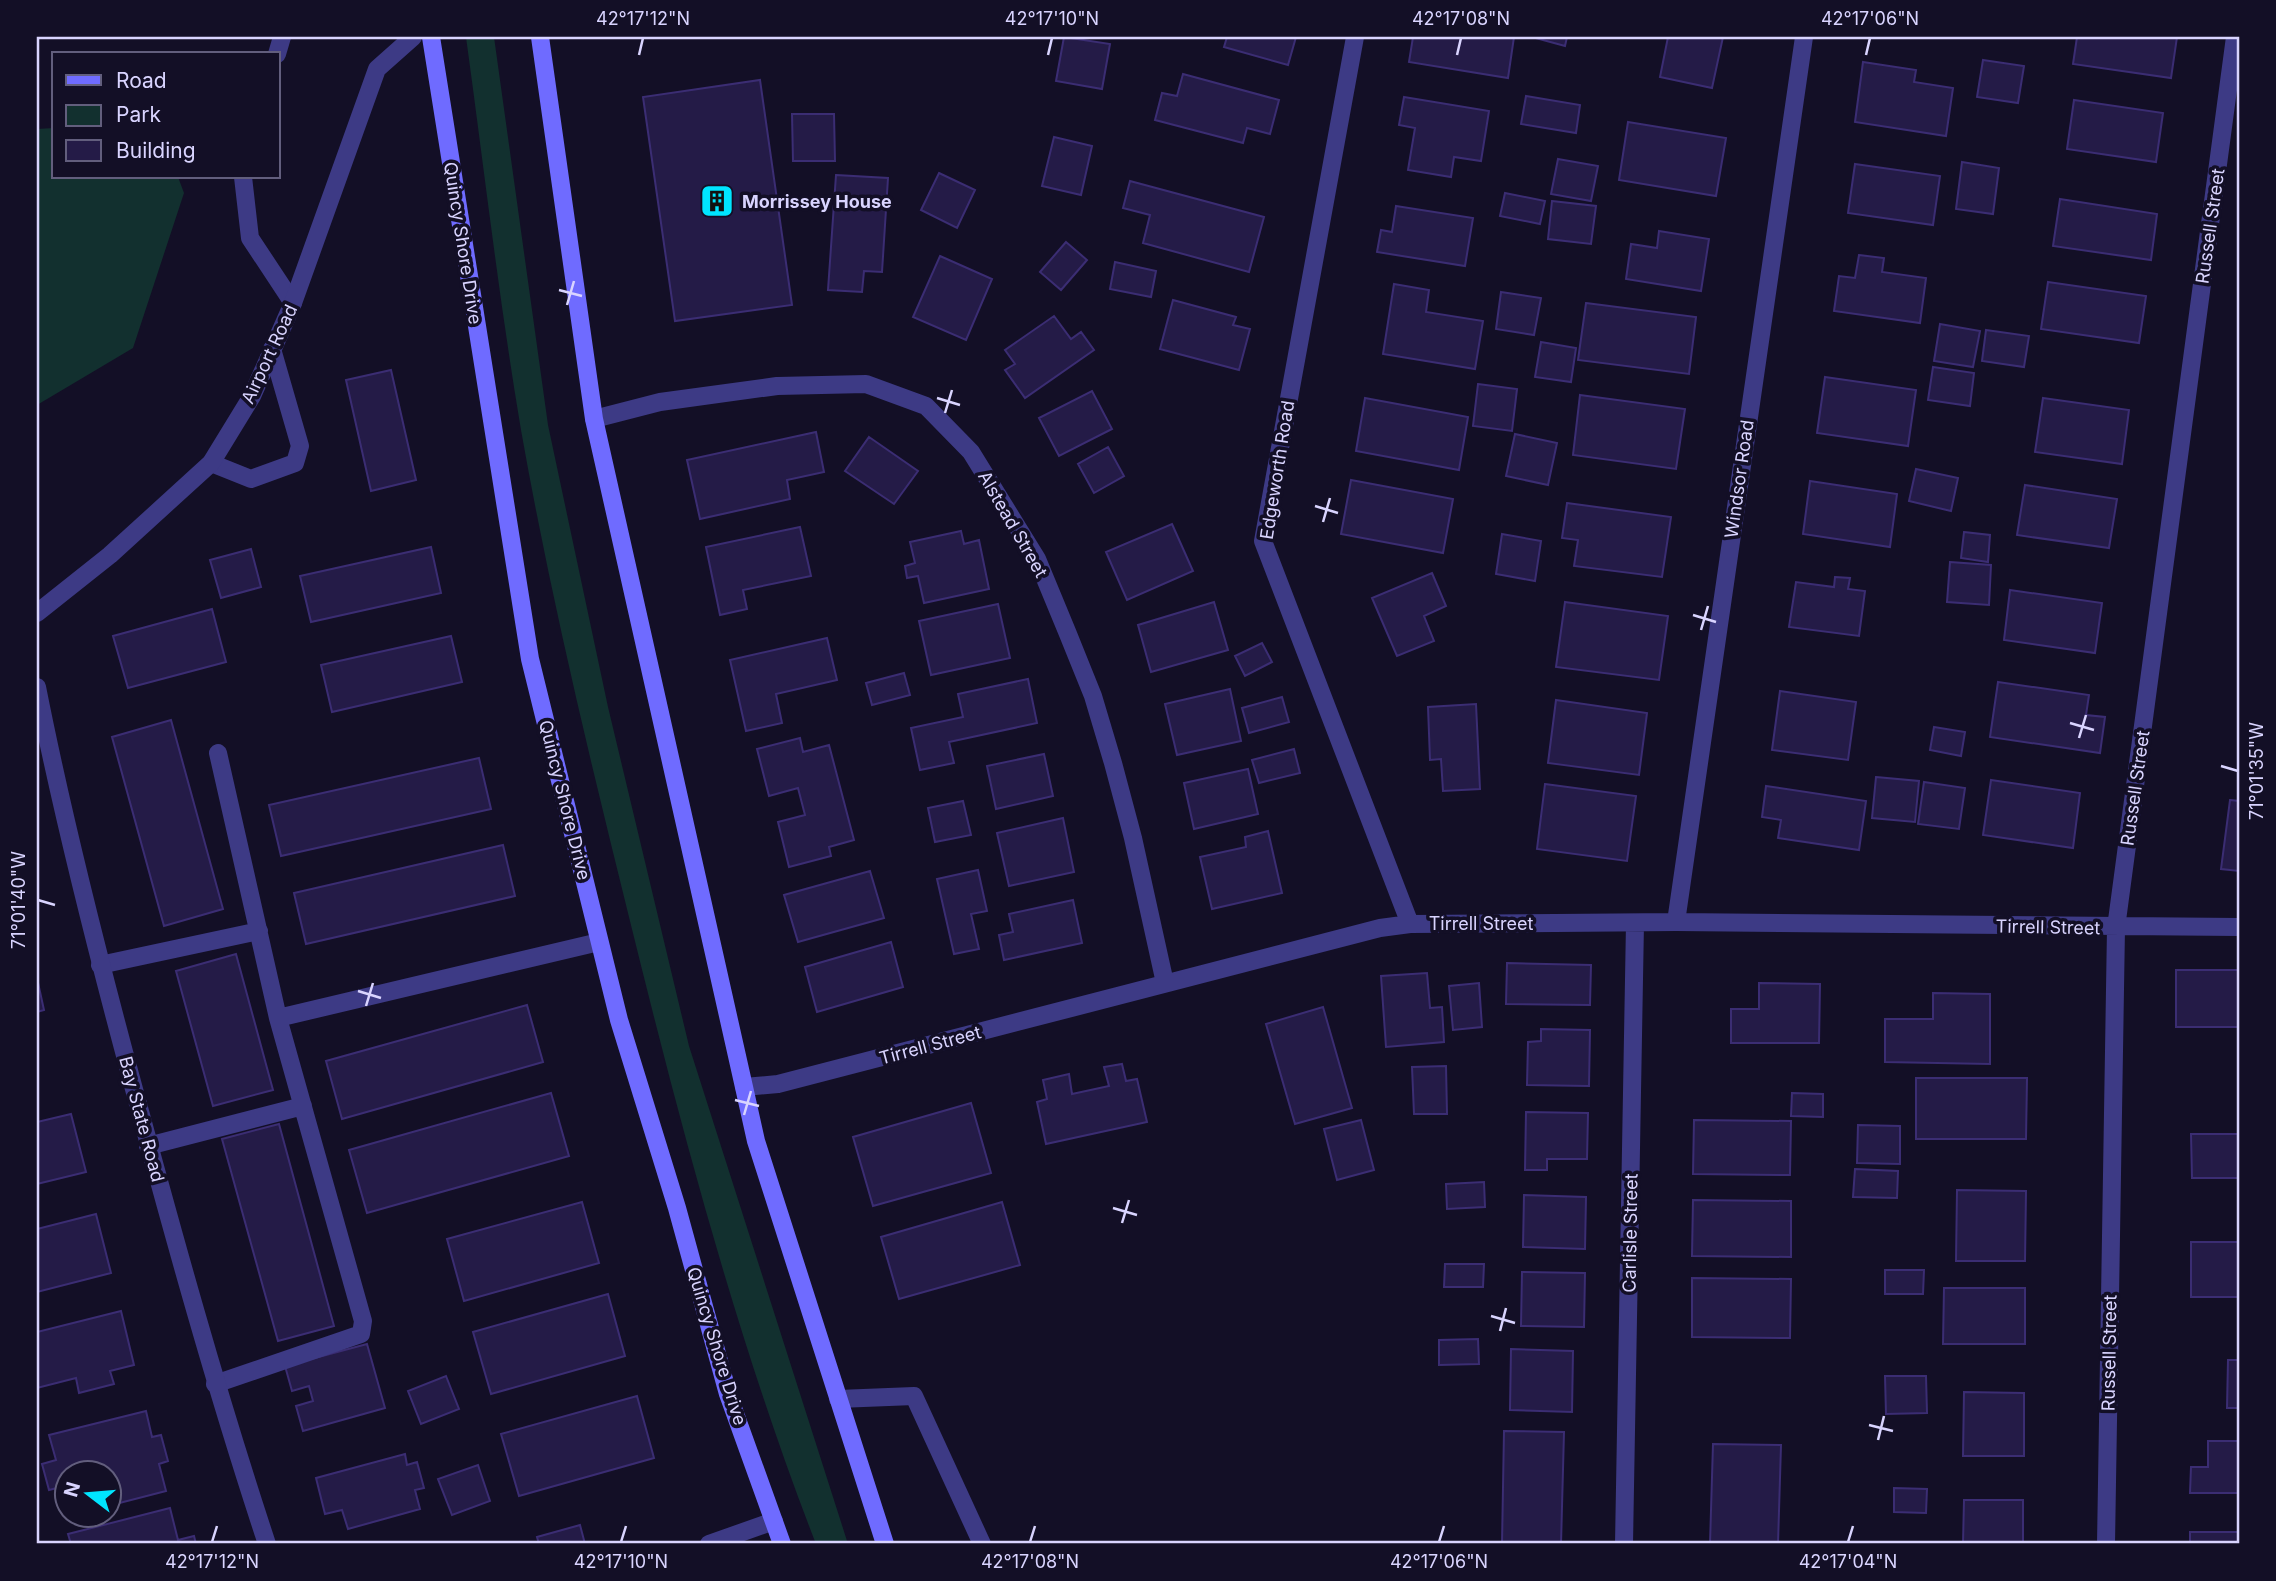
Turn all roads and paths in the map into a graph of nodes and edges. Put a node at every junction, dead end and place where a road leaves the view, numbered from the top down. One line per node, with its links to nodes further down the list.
1 (413, 37): 8 (street, Airport Road)
2 (431, 37): 21 (main road, Quincy Shore Drive)
3 (540, 37): 10 (main road)
4 (1355, 37): 16 (street, Edgeworth Road)
5 (1804, 37): 15 (street, Windsor Road)
6 (2235, 37): 19 (street, Russell Street)
7 (243, 178): 8 (street)
8 (293, 303): 9 (street, Airport Road)
9 (272, 349): 11 (street, Airport Road); 11 (street)
10 (594, 419): 23 (street, Alstead Street); 25 (main road)
11 (211, 463): 12 (street, Airport Road)
12 (37, 614)
13 (37, 687): 22 (street, Bay State Road)
14 (218, 753): 20 (street)
15 (1676, 922): 17 (street, Tirrell Street); 19 (street, Tirrell Street)
16 (1410, 923): 17 (street, Tirrell Street); 23 (street, Tirrell Street)
17 (1635, 923): 36 (street, Carlisle Street)
18 (2239, 927): 19 (street, Tirrell Street)
19 (2116, 928): 37 (street, Russell Street)
20 (259, 931): 22 (street); 24 (street)
21 (599, 942): 24 (street); 30 (main road, Quincy Shore Drive)
22 (100, 965): 27 (street, Bay State Road)
23 (1165, 984): 25 (street, Tirrell Street)
24 (278, 1018): 26 (street)
25 (744, 1087): 29 (main road)
26 (303, 1106): 27 (street); 28 (street)
27 (148, 1146): 28 (street, Bay State Road)
28 (215, 1384): 31 (street, Bay State Road)
29 (838, 1399): 34 (main road); 35 (street)
30 (774, 1521): 32 (street); 33 (main road, Quincy Shore Drive)
31 (267, 1544)
32 (709, 1544)
33 (782, 1544)
34 (885, 1544)
35 (982, 1544)
36 (1624, 1544)
37 (2106, 1544)

